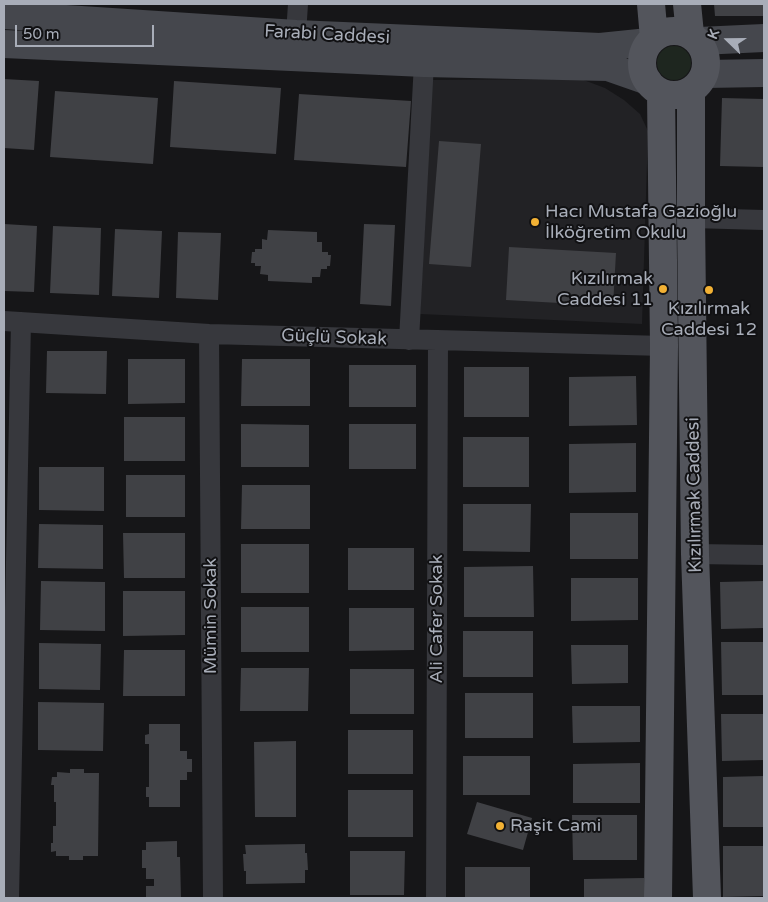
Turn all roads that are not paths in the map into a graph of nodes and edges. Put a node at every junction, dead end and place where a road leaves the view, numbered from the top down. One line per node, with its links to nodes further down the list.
1 (298, 4): 5 (street)
2 (651, 4): 8 (main road)
3 (687, 4): 6 (main road)
4 (4, 15): 5 (street, Farabi Caddesi)
5 (296, 34): 8 (street, Farabi Caddesi)
6 (695, 38): 7 (street); 8 (main road); 12 (main road)
7 (764, 38)
8 (652, 40): 13 (main road)
9 (4, 44): 10 (street, Farabi Caddesi)
10 (424, 63): 13 (street, Farabi Caddesi); 18 (street)
11 (764, 73): 12 (street)
12 (698, 82): 13 (main road); 14 (main road, Kızılırmak Caddesi)
13 (654, 87): 20 (main road, Kızılırmak Caddesi)
14 (691, 218): 15 (street); 21 (main road, Kızılırmak Caddesi)
15 (764, 220)
16 (13, 321): 17 (street, Güçlü Sokak); 23 (street)
17 (209, 334): 18 (street, Güçlü Sokak); 24 (street, Mümin Sokak)
18 (409, 340): 19 (street, Güçlü Sokak)
19 (438, 340): 20 (street, Güçlü Sokak); 25 (street, Ali Cafer Sokak)
20 (664, 346): 26 (main road, Kızılırmak Caddesi)
21 (695, 554): 22 (street); 27 (main road, Kızılırmak Caddesi)
22 (764, 554)
23 (8, 898)
24 (213, 898)
25 (436, 898)
26 (658, 898)
27 (707, 898)

